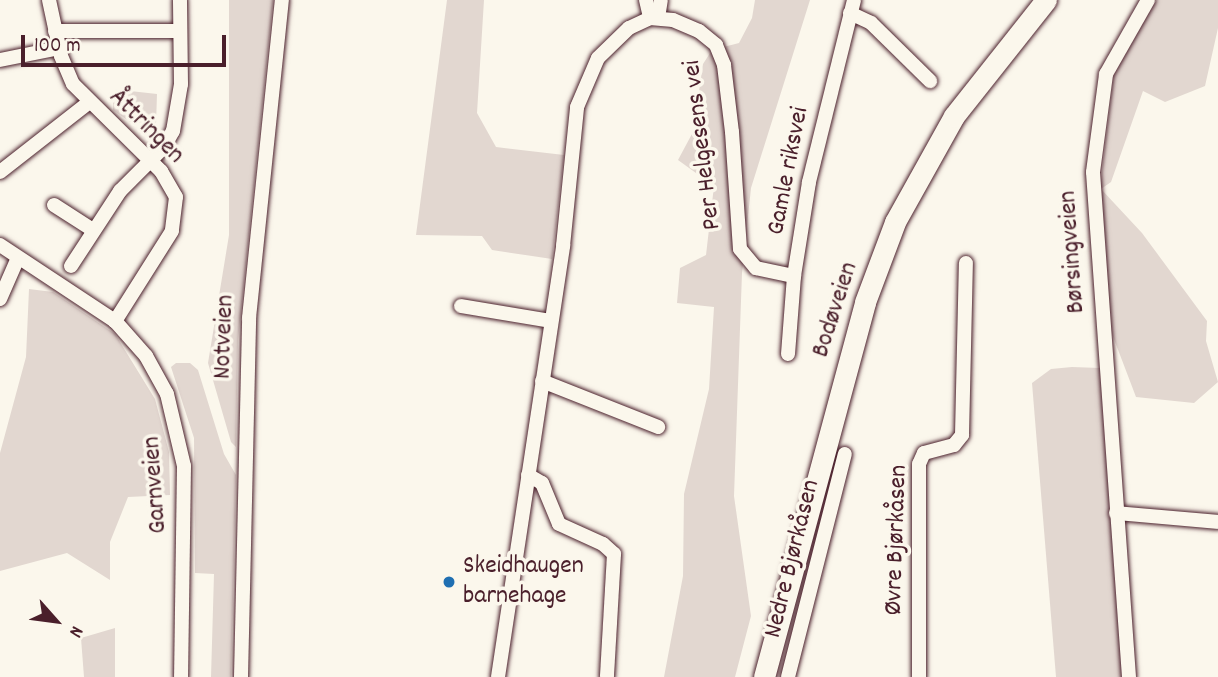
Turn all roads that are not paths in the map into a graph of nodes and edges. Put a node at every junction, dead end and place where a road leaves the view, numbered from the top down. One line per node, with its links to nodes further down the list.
1 (49, 0): 10 (street, Åttringen)
2 (180, 0): 11 (street)
3 (282, 0): 37 (street, Notveien)
4 (646, 0): 9 (street)
5 (661, 0): 9 (street)
6 (1046, 0): 40 (main road, Bodøveien)
7 (1148, 0): 34 (street, Børsingveien)
8 (852, 6): 14 (street); 24 (street, Gamle riksvei)
9 (654, 18): 24 (street, Per Helgesens vei); 28 (street)
10 (55, 31): 11 (street); 12 (street, Åttringen)
11 (180, 31): 16 (street)
12 (59, 48): 13 (street); 15 (street, Åttringen)
13 (0, 60)
14 (930, 81)
15 (88, 103): 16 (street, Åttringen); 17 (street)
16 (151, 160): 19 (street); 27 (street, Åttringen)
17 (0, 172)
18 (54, 205): 19 (street)
19 (93, 230): 23 (street)
20 (0, 245): 21 (street, Garnveien)
21 (17, 260): 25 (street); 27 (street, Garnveien)
22 (967, 263): 42 (street, Øvre Bjørkåsen)
23 (71, 266)
24 (794, 276): 29 (street, Gamle riksvei)
25 (0, 299)
26 (461, 306): 28 (street)
27 (115, 321): 36 (street, Garnveien)
28 (551, 321): 30 (street)
29 (788, 354)
30 (542, 381): 31 (street); 33 (street)
31 (658, 427)
32 (845, 454): 41 (street, Nedre Bjørkåsen)
33 (528, 475): 38 (street); 39 (street)
34 (1116, 513): 35 (street); 43 (street, Børsingveien)
35 (1218, 523)
36 (181, 677)
37 (241, 677)
38 (498, 677)
39 (607, 677)
40 (764, 677)
41 (788, 677)
42 (919, 677)
43 (1129, 677)

